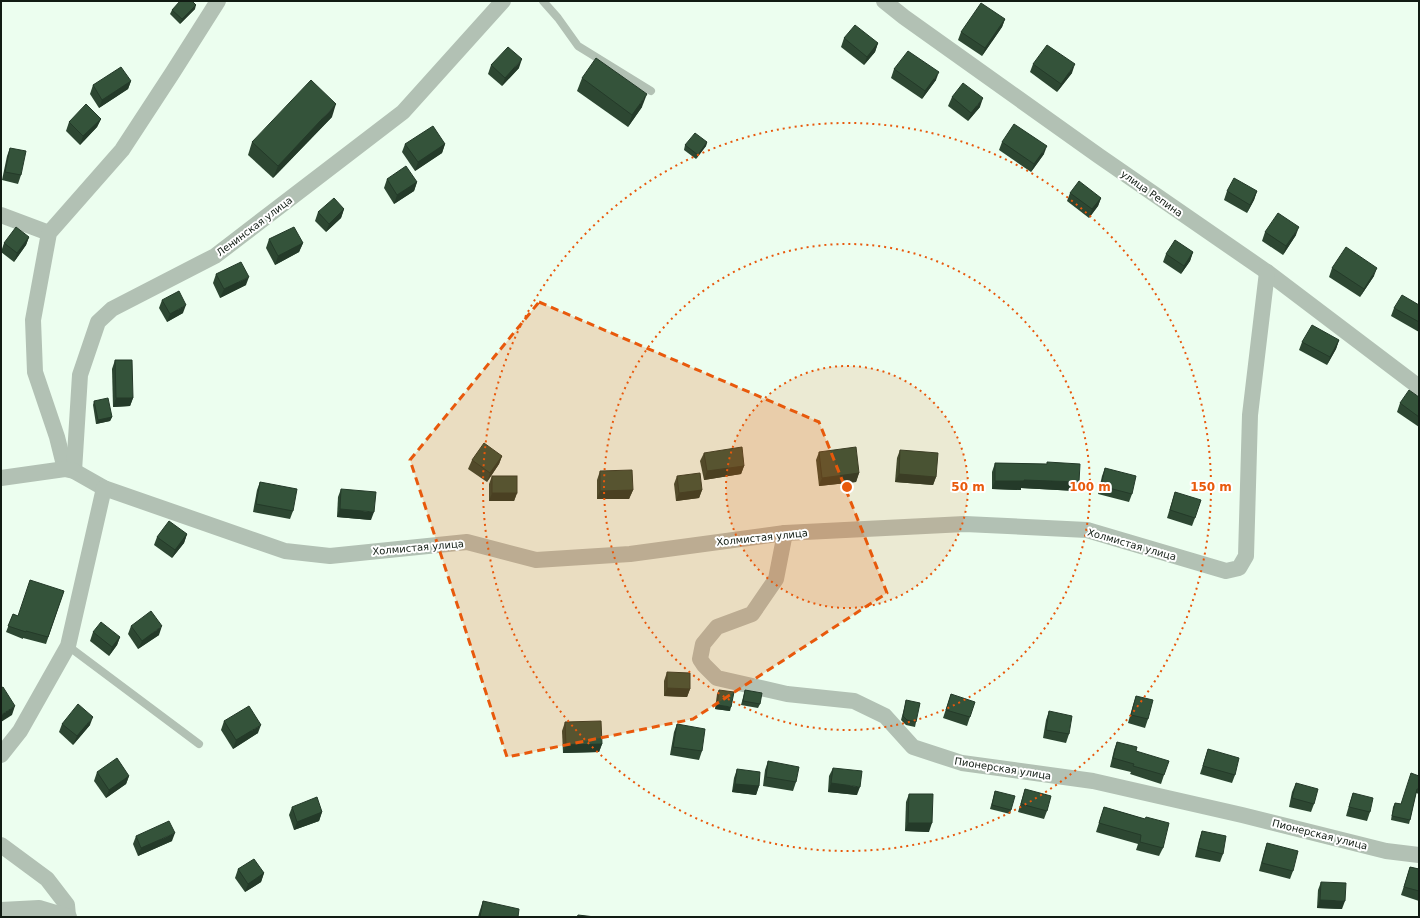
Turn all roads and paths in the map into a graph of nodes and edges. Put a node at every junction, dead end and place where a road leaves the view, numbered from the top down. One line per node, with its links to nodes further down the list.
1 (218, 1): 7 (street)
2 (503, 1): 10 (street, Ленинская улица)
3 (543, 1): 5 (lane)
4 (884, 1): 8 (street, улица Репина)
5 (651, 91)
6 (1, 215): 7 (street)
7 (49, 233): 10 (street)
8 (1267, 272): 9 (street, улица Репина); 13 (street, Холмистая улица)
9 (1419, 387)
10 (69, 470): 11 (street); 12 (street, Холмистая улица)
11 (1, 478)
12 (104, 488): 13 (street, Холмистая улица); 14 (street)
13 (785, 533): 18 (street, Пионерская улица)
14 (68, 646): 15 (lane); 16 (street)
15 (199, 744)
16 (1, 756)
17 (1, 846): 20 (street)
18 (1419, 855)
19 (1, 910): 20 (street)
20 (69, 916)

